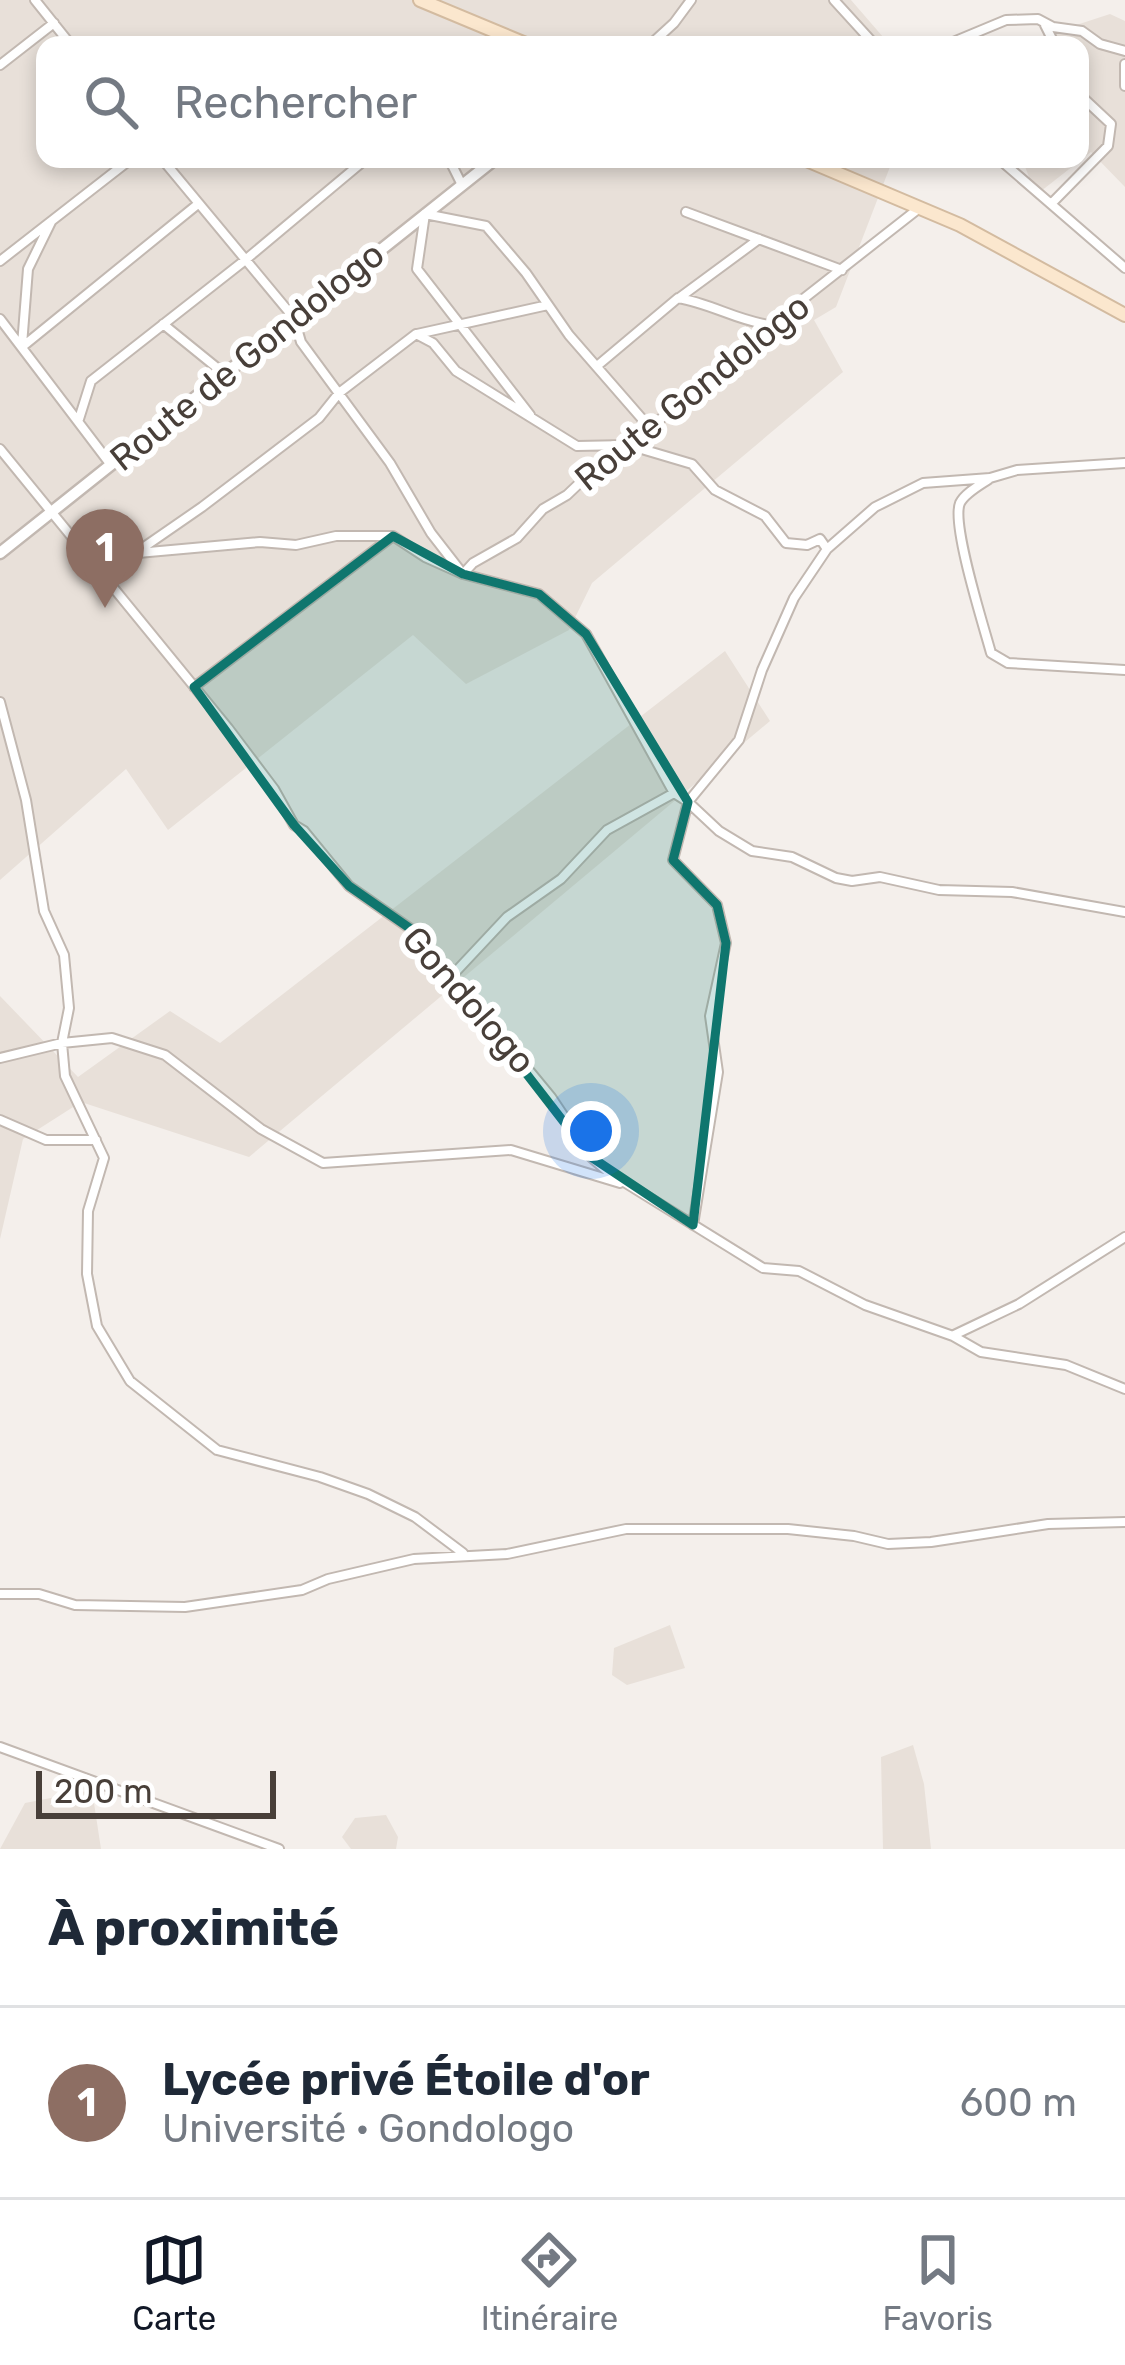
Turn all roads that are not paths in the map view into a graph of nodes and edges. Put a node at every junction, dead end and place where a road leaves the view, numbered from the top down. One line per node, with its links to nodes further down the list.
1 (35, 0): 6 (street)
2 (420, 0): 9 (main road)
3 (691, 0): 10 (street)
4 (834, 0): 11 (street)
5 (1043, 22): 12 (street); 13 (street); 14 (street)
6 (54, 23): 7 (street); 8 (street)
7 (37, 36)
8 (64, 36)
9 (506, 36)
10 (660, 36)
11 (867, 36)
12 (968, 36)
13 (1050, 36)
14 (1088, 36)
15 (36, 37): 18 (street)
16 (1089, 37): 17 (street)
17 (1124, 56): 19 (street)
18 (0, 65)
19 (1125, 86)
20 (1089, 103): 21 (street)
21 (1089, 165)
22 (118, 168): 36 (street)
23 (169, 168): 32 (street)
24 (355, 168): 39 (street)
25 (453, 168): 30 (street)
26 (484, 168): 30 (street, Route de Gondologo)
27 (826, 168): 33 (main road)
28 (1010, 168): 31 (street)
29 (1086, 168): 31 (street)
30 (462, 185): 35 (street, Route de Gondologo)
31 (1051, 203): 40 (street)
32 (198, 204): 39 (street); 51 (street)
33 (921, 207): 41 (street, Route Gondologo); 44 (main road)
34 (686, 212): 37 (street)
35 (425, 214): 43 (street); 45 (street, Route de Gondologo); 47 (street)
36 (52, 220): 38 (street); 51 (street)
37 (760, 239): 41 (street); 42 (street)
38 (0, 261)
39 (244, 262): 45 (street); 48 (street)
40 (1125, 268)
41 (842, 270): 49 (street, Route Gondologo)
42 (678, 298): 49 (street); 52 (street)
43 (548, 305): 47 (street); 52 (street)
44 (1125, 315)
45 (294, 318): 53 (street, Route de Gondologo); 54 (street)
46 (0, 319): 51 (street)
47 (459, 323): 50 (street); 55 (street)
48 (163, 324): 53 (street); 56 (street)
49 (770, 325): 57 (street, Route Gondologo)
50 (416, 334): 54 (street); 55 (street)
51 (22, 347): 56 (street)
52 (597, 366): 57 (street)
53 (230, 372): 61 (street, Route de Gondologo)
54 (339, 392): 67 (street); 69 (street)
55 (533, 418): 58 (street)
56 (79, 419): 61 (street)
57 (650, 428): 58 (street, Route Gondologo)
58 (628, 445): 65 (street); 69 (street, Route Gondologo)
59 (0, 449): 63 (street, Gondologo)
60 (1125, 464): 62 (street)
61 (111, 465): 63 (street, Route de Gondologo)
62 (990, 478): 65 (street); 70 (street)
63 (52, 512): 66 (street, Route de Gondologo); 68 (street, Gondologo)
64 (393, 536): 67 (street); 69 (street); 71 (street)
65 (827, 549): 74 (street)
66 (1, 551)
67 (134, 554): 68 (street)
68 (98, 571): 71 (street, Gondologo)
69 (463, 574): 73 (street)
70 (1125, 670)
71 (194, 687): 76 (street, Gondologo)
72 (0, 702): 77 (street)
73 (674, 793): 74 (street); 76 (street)
74 (688, 802): 75 (street); 82 (street)
75 (1125, 912)
76 (447, 981): 81 (street, Gondologo)
77 (62, 1043): 78 (street); 80 (street); 81 (street)
78 (0, 1058)
79 (0, 1120): 80 (street)
80 (97, 1139): 87 (street)
81 (628, 1186): 82 (street, Gondologo)
82 (693, 1225): 84 (street, Gondologo)
83 (1125, 1237): 84 (street)
84 (952, 1336): 85 (street, Gondologo)
85 (1125, 1389)
86 (1125, 1522): 87 (street)
87 (464, 1554): 88 (street)
88 (0, 1594)
89 (0, 1747): 90 (street)
90 (278, 1849)

